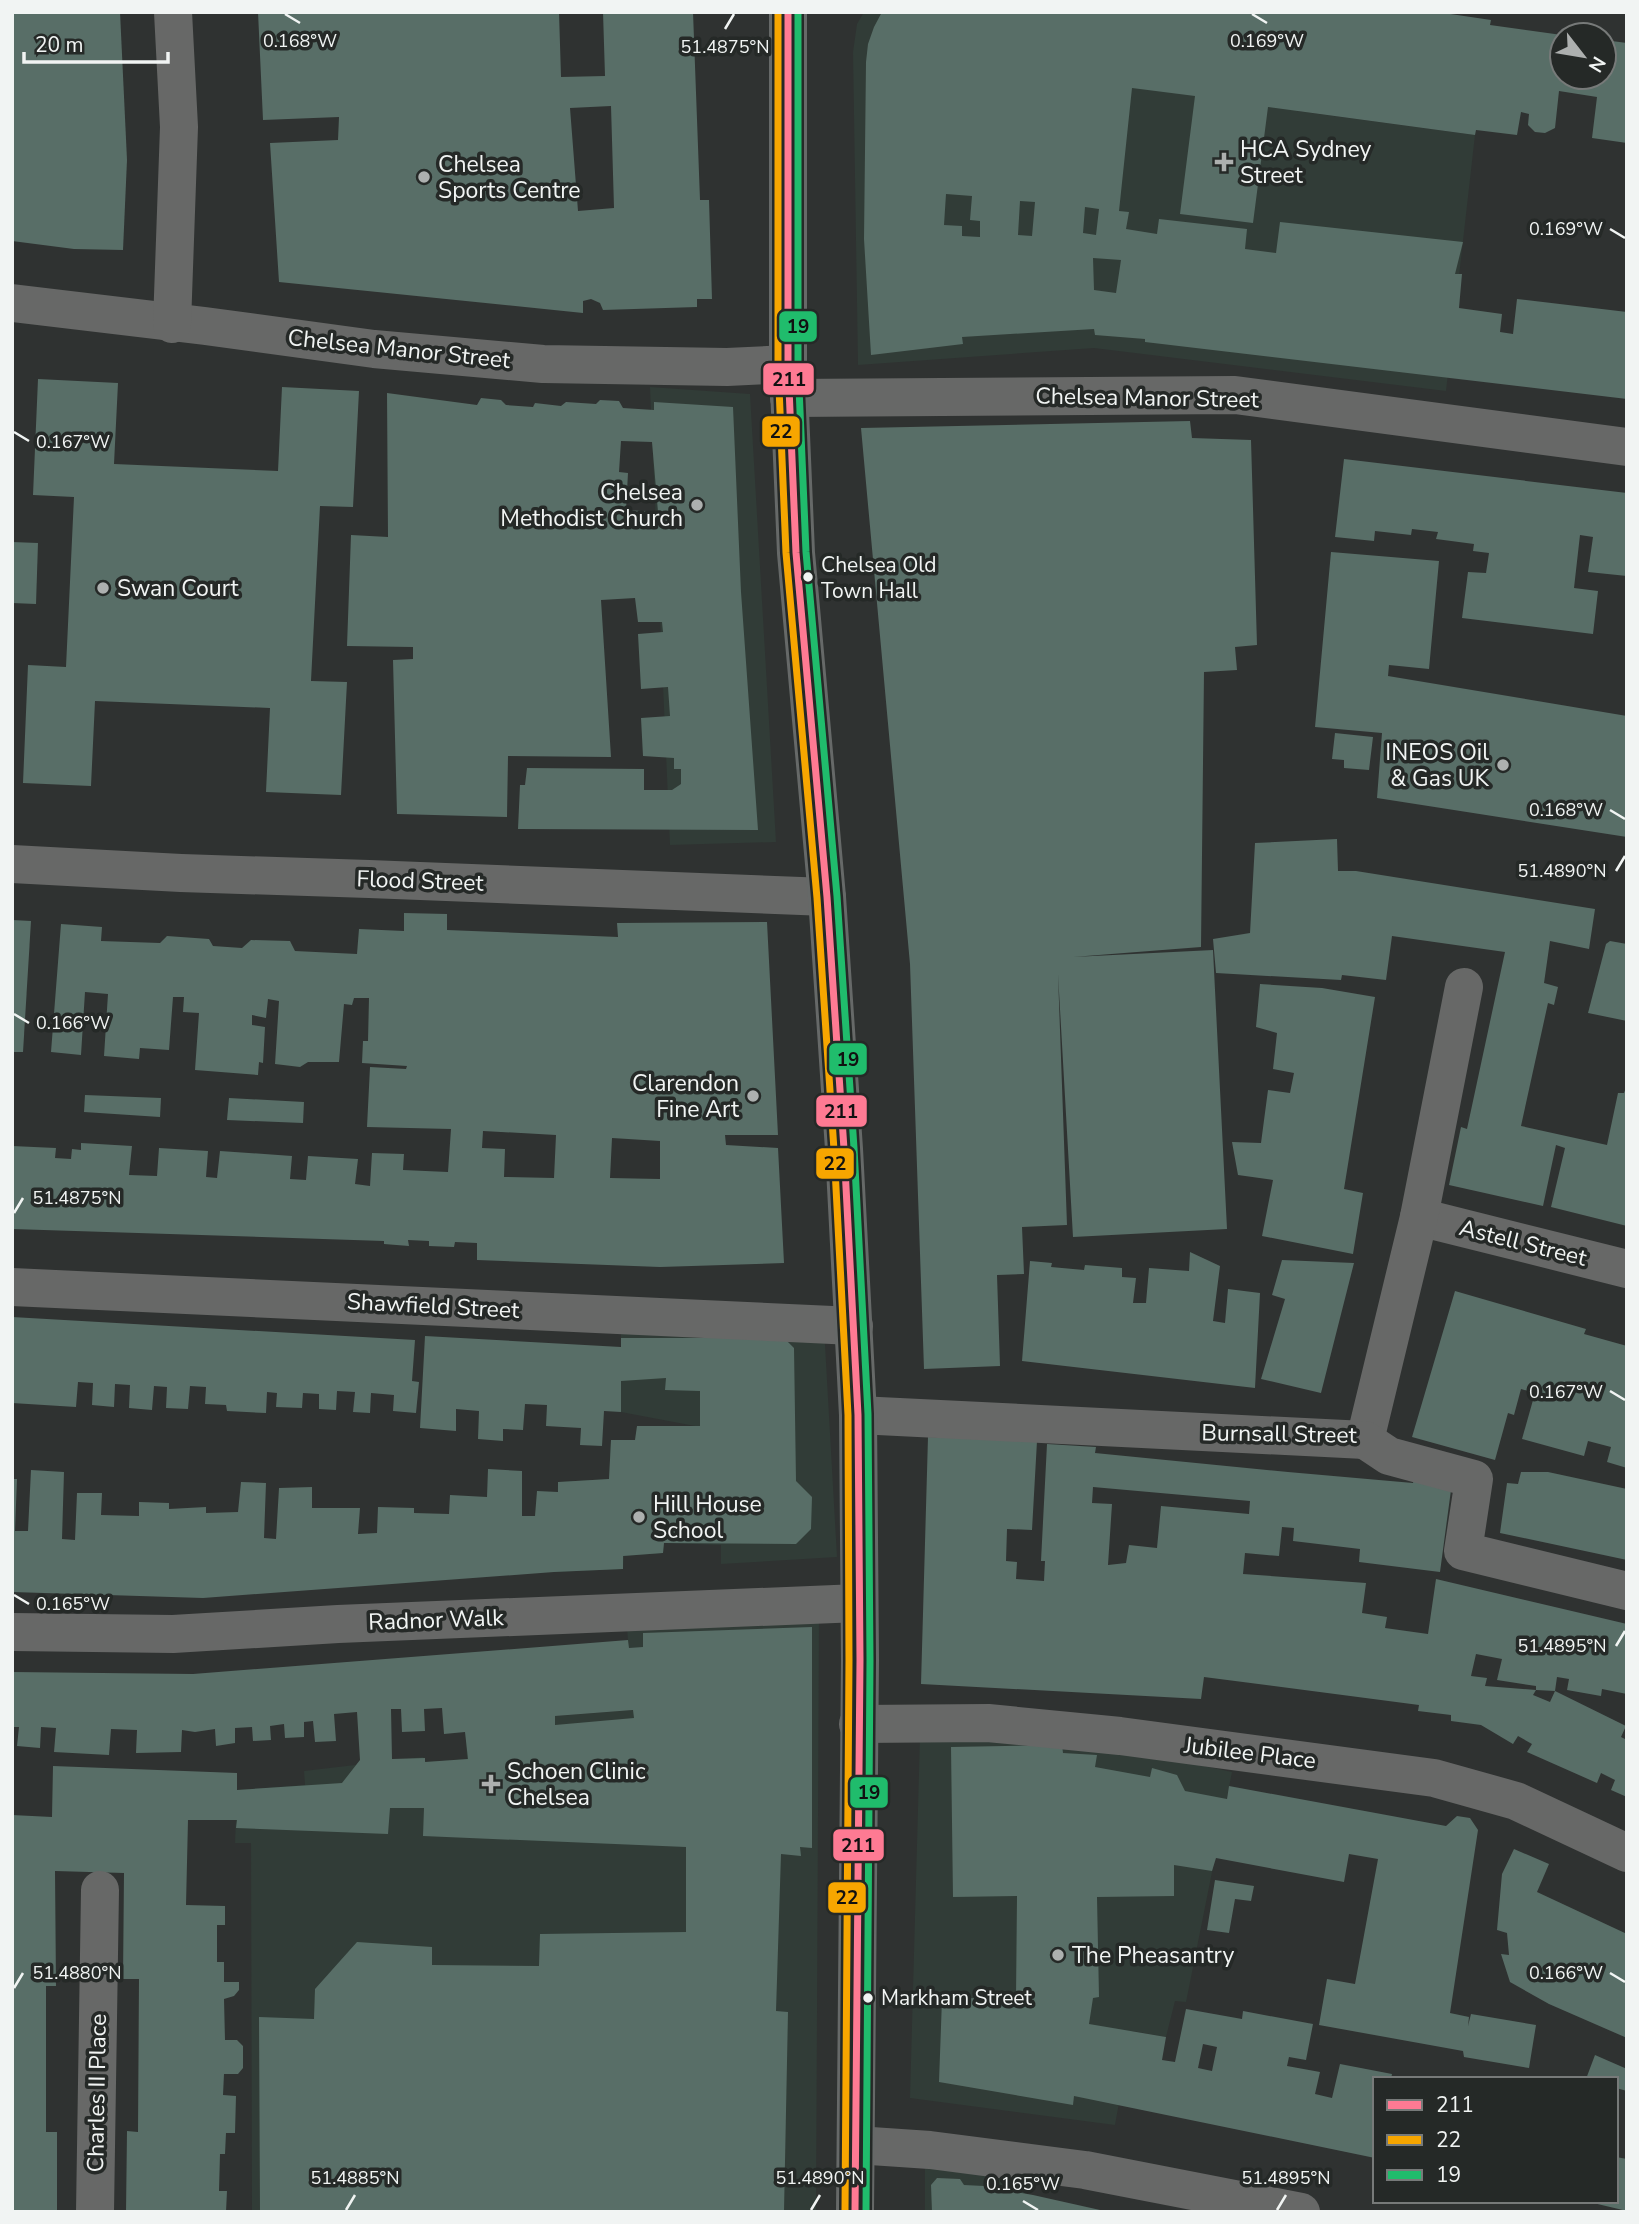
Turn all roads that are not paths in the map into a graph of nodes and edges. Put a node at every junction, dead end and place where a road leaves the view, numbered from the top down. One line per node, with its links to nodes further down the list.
1 (173, 12): 4 (street)
2 (788, 12): 5 (main road)
3 (12, 303): 4 (street, Chelsea Manor Street)
4 (172, 324): 5 (street, Chelsea Manor Street)
5 (789, 381): 6 (street, Chelsea Manor Street); 8 (main road)
6 (1627, 447)
7 (12, 864): 8 (street, Flood Street)
8 (827, 897): 13 (main road)
9 (1464, 987): 10 (street, Burnsall Street)
10 (1419, 1217): 11 (street, Astell Street); 15 (street, Burnsall Street)
11 (1627, 1269)
12 (12, 1287): 13 (street, Shawfield Street)
13 (855, 1326): 14 (main road)
14 (858, 1415): 15 (street, Burnsall Street); 17 (main road)
15 (1365, 1440): 16 (street)
16 (1627, 1591)
17 (859, 1603): 18 (street, Radnor Walk); 19 (main road)
18 (12, 1632)
19 (858, 1724): 20 (street, Jubilee Place); 22 (main road)
20 (1627, 1853)
21 (100, 1889): 23 (street, Charles II Place)
22 (856, 2146): 24 (main road); 25 (street)
23 (95, 2212)
24 (855, 2212)
25 (1301, 2212)

